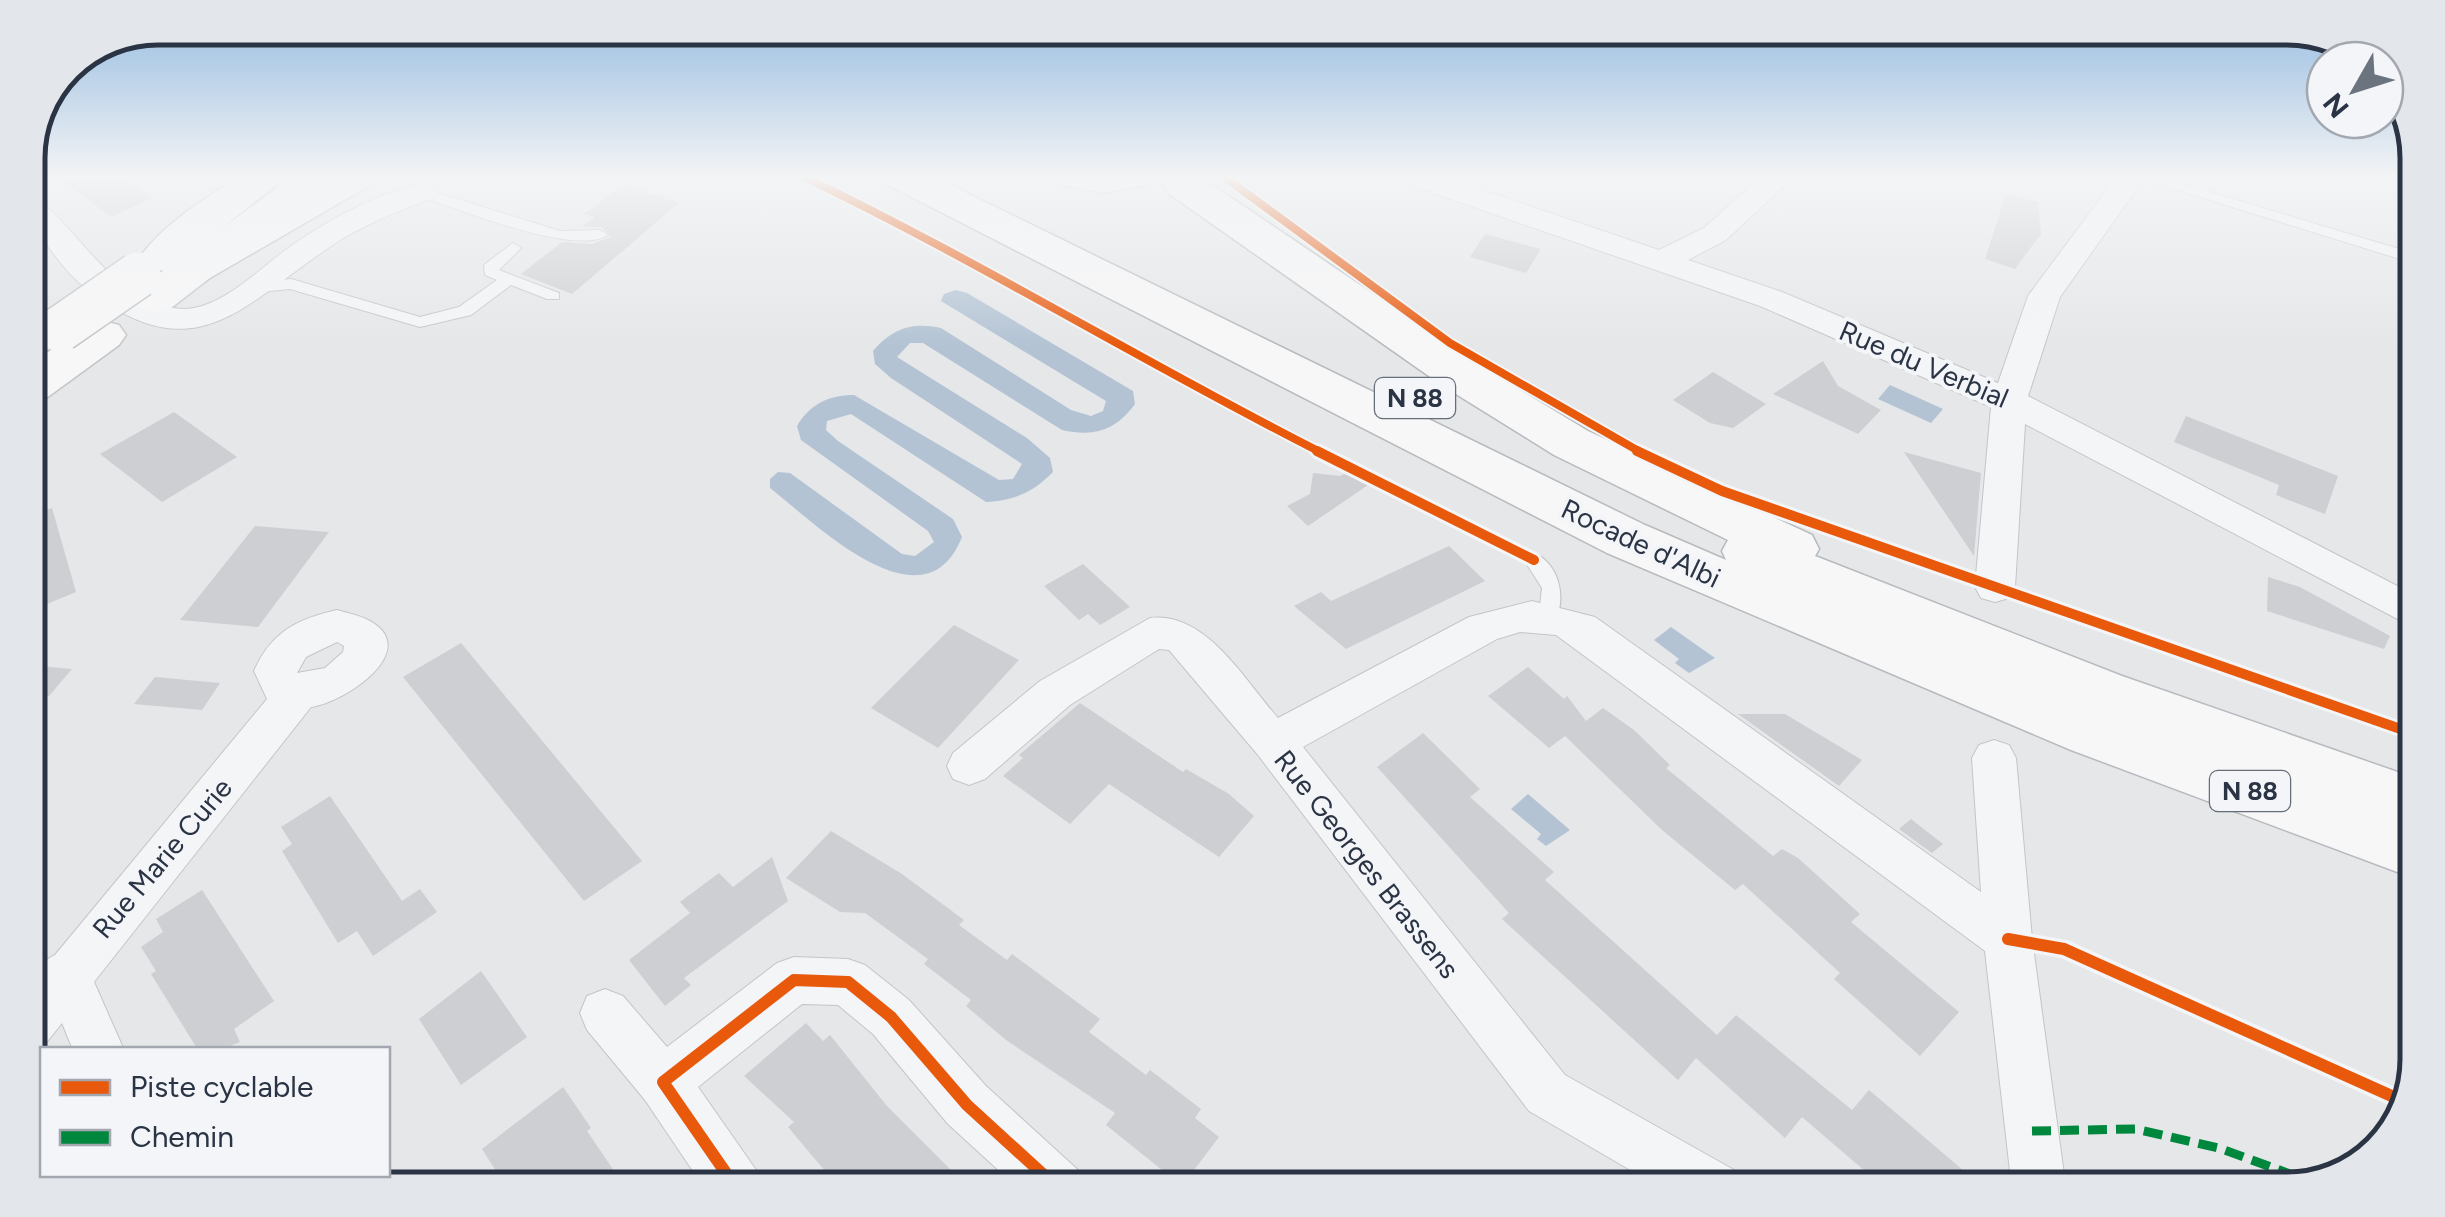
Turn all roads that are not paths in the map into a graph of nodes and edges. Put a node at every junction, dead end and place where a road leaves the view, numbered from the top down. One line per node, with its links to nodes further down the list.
1 (58, 233): 22 (street)
2 (192, 233): 20 (main road)
3 (220, 233): 20 (main road)
4 (230, 233): 20 (main road)
5 (246, 233): 20 (main road)
6 (334, 233): 22 (street)
7 (549, 233): 16 (lane)
8 (975, 233): 28 (main road)
9 (1014, 233): 28 (main road, Rocade d'Albi / N 88)
10 (1076, 233): 31 (main road, Rocade d'Albi / N 88)
11 (1253, 233): 31 (main road)
12 (1582, 233): 19 (street, Rue du Verbial)
13 (2092, 233): 27 (street)
14 (2325, 233): 18 (lane)
15 (1715, 234): 19 (street); 24 (street)
16 (600, 235)
17 (513, 248): 21 (lane)
18 (2400, 255)
19 (1664, 260): 24 (street, Rue du Verbial)
20 (160, 276): 25 (main road)
21 (506, 282): 22 (lane); 23 (lane)
22 (260, 287)
23 (553, 296)
24 (1772, 299): 27 (street, Rue du Verbial)
25 (63, 339): 26 (main road)
26 (45, 364)
27 (2010, 401): 30 (street); 32 (street, Rue du Verbial)
28 (1626, 538): 39 (main road, Rocade d'Albi / N 88)
29 (1534, 560): 33 (lane)
30 (1995, 587)
31 (1877, 605): 38 (main road, Rocade d'Albi / N 88)
32 (2400, 605)
33 (1549, 615): 35 (street, Rue Georges Brassens); 40 (street)
34 (298, 692): 41 (street, Rue Marie Curie)
35 (1273, 742): 37 (street); 48 (street, Rue Georges Brassens)
36 (1994, 758): 40 (street)
37 (969, 766)
38 (2400, 801)
39 (2400, 845)
40 (2008, 939): 49 (street)
41 (65, 974): 42 (street, Rue Marie Curie); 44 (street)
42 (45, 1002)
43 (605, 1013): 45 (street)
44 (98, 1047)
45 (664, 1082): 46 (street); 47 (street)
46 (725, 1172)
47 (1040, 1172)
48 (1684, 1172)
49 (2037, 1172)

